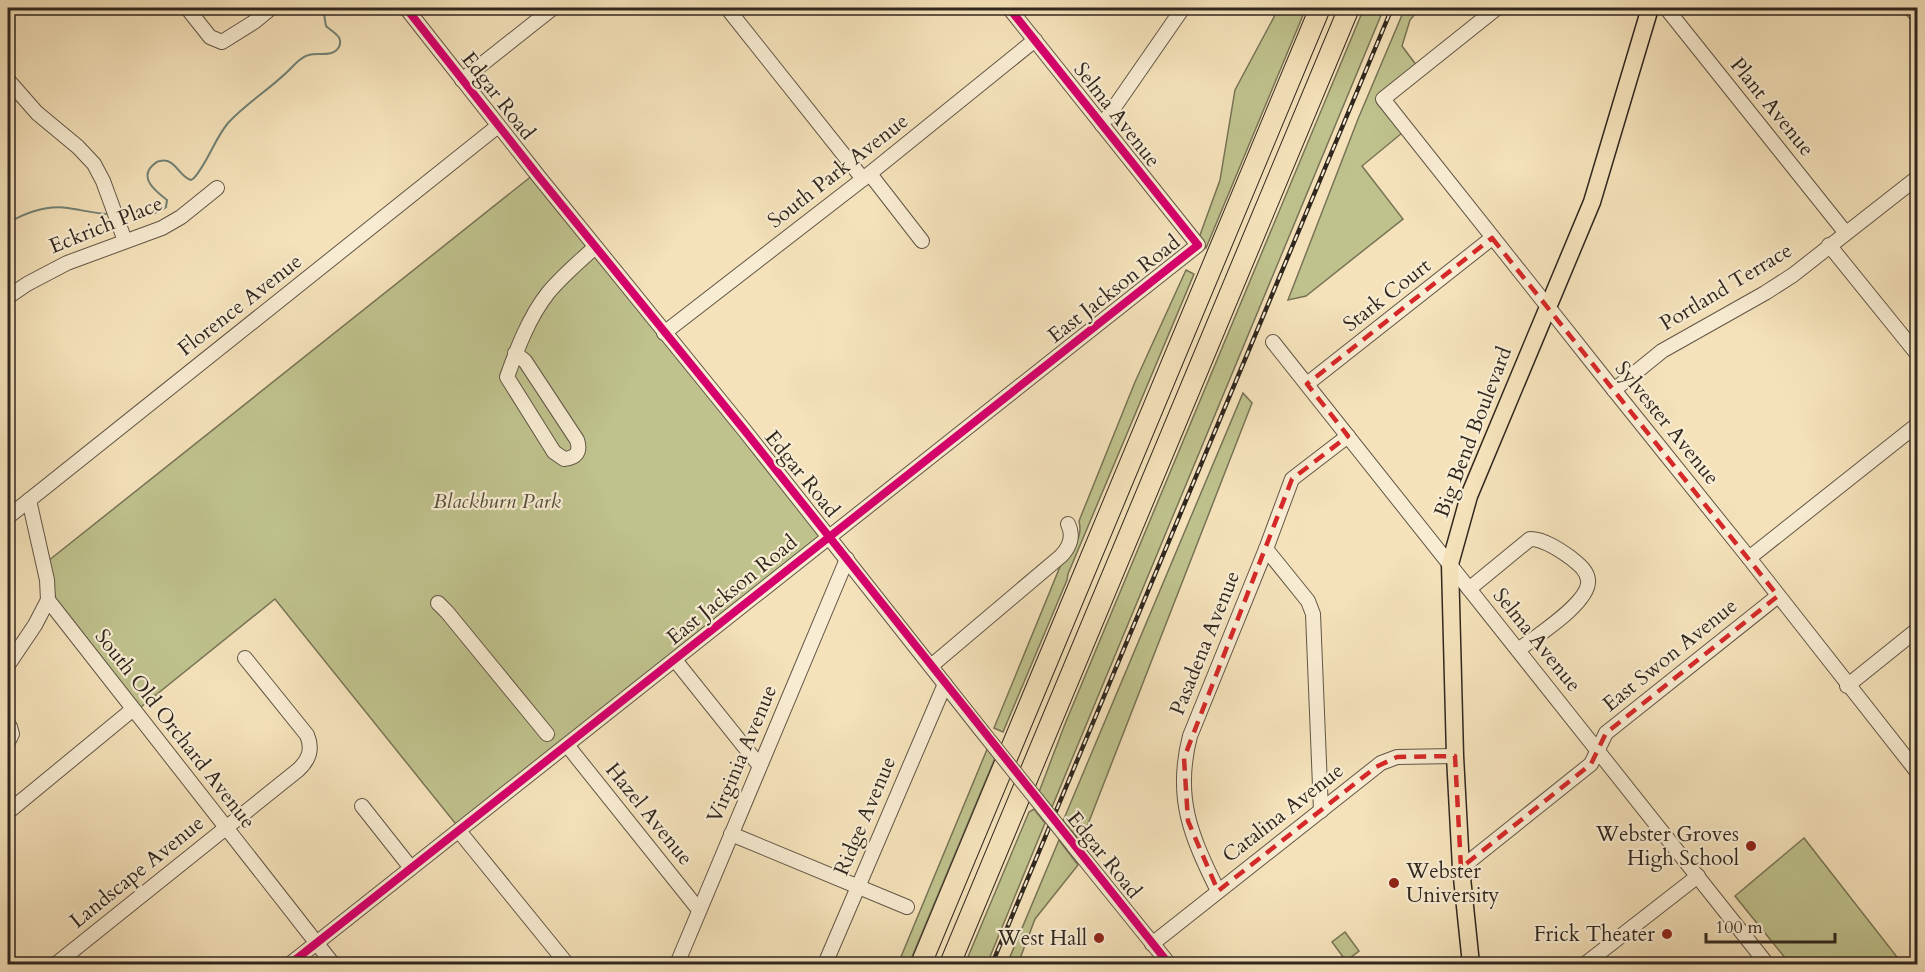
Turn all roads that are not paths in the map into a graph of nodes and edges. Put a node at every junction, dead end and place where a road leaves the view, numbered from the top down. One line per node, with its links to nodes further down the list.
1 (187, 8): 2 (street)
2 (271, 8)
3 (406, 8): 17 (street, Edgar Road)
4 (553, 8): 17 (street)
5 (727, 8): 20 (street)
6 (1009, 8): 15 (street, Selma Avenue)
7 (1183, 8): 18 (street)
8 (1320, 8): 90 (highway)
9 (1349, 8): 91 (highway)
10 (1497, 8): 24 (street, Sylvester Avenue)
11 (1650, 8): 31 (main road, Big Bend Boulevard)
12 (1666, 8): 23 (street, Plant Avenue)
13 (1910, 8): 14 (street)
14 (1917, 16)
15 (1035, 40): 18 (street, Selma Avenue); 20 (street, South Park Avenue)
16 (8, 80): 25 (street)
17 (462, 80): 19 (street, Edgar Road)
18 (1102, 125): 27 (street, Selma Avenue)
19 (498, 126): 29 (street, Edgar Road); 40 (street, Florence Avenue)
20 (866, 177): 26 (street); 32 (street, South Park Avenue)
21 (1917, 177): 23 (street, Portland Terrace)
22 (217, 188): 25 (street, Eckrich Place)
23 (1845, 232): 28 (street, Portland Terrace)
24 (1492, 238): 31 (street, Sylvester Avenue); 36 (street, Stark Court)
25 (125, 241): 30 (street, Eckrich Place)
26 (922, 241)
27 (1198, 245): 43 (street, East Jackson Road)
28 (1829, 245): 35 (street); 37 (street, Portland Terrace)
29 (595, 247): 32 (street, Edgar Road); 34 (street)
30 (8, 297)
31 (1548, 307): 37 (street, Sylvester Avenue); 47 (main road, Big Bend Boulevard)
32 (664, 333): 43 (street, Edgar Road)
33 (1274, 342): 36 (street, Selma Avenue)
34 (516, 353): 34 (street)
35 (1917, 355)
36 (1307, 384): 39 (street, Selma Avenue)
37 (1614, 390): 45 (street, Sylvester Avenue)
38 (1917, 424): 45 (street)
39 (1348, 436): 44 (street, Pasadena Avenue); 47 (street, Selma Avenue)
40 (29, 500): 41 (street, Florence Avenue); 50 (street)
41 (8, 517)
42 (1068, 524): 57 (street)
43 (829, 536): 46 (street, Edgar Road); 55 (street, East Jackson Road)
44 (1266, 549): 70 (street); 79 (street, Pasadena Avenue)
45 (1749, 558): 49 (street, Sylvester Avenue)
46 (847, 559): 57 (street, Edgar Road); 67 (street, Virginia Avenue)
47 (1450, 564): 48 (street, Selma Avenue); 66 (main road, Big Bend Boulevard)
48 (1469, 589): 53 (street, Selma Avenue); 53 (street)
49 (1778, 596): 59 (street, Sylvester Avenue); 65 (street, East Swon Avenue)
50 (48, 600): 56 (street); 60 (street, South Old Orchard Avenue)
51 (438, 603): 62 (street)
52 (1917, 629): 59 (street)
53 (1518, 650): 65 (street, Selma Avenue)
54 (244, 658): 72 (street, Landscape Avenue)
55 (675, 660): 64 (street, East Jackson Road); 67 (street)
56 (8, 665)
57 (931, 666): 58 (street, Edgar Road)
58 (945, 684): 78 (street, Ridge Avenue); 83 (street, Edgar Road, bridge)
59 (1847, 686): 68 (street, Sylvester Avenue)
60 (132, 711): 71 (street); 72 (street, South Old Orchard Avenue)
61 (8, 724): 63 (street)
62 (547, 734)
63 (8, 742)
64 (567, 745): 73 (street, East Jackson Road); 81 (street, Hazel Avenue)
65 (1598, 751): 76 (street, East Swon Avenue); 77 (street, Selma Avenue)
66 (1455, 756): 70 (street, Catalina Avenue); 76 (main road, Big Bend Boulevard)
67 (759, 765): 74 (street, Virginia Avenue)
68 (1917, 774)
69 (362, 806): 75 (street)
70 (1321, 811): 79 (street, Catalina Avenue)
71 (8, 812)
72 (226, 828): 82 (street, South Old Orchard Avenue); 84 (street, Landscape Avenue)
73 (459, 831): 75 (street, East Jackson Road); 87 (street)
74 (731, 834): 78 (street); 81 (street, Virginia Avenue)
75 (411, 868): 82 (street, East Jackson Road)
76 (1461, 868): 93 (main road, Big Bend Boulevard)
77 (1698, 876): 94 (street); 95 (street, Selma Avenue)
78 (858, 887): 80 (street); 89 (street, Ridge Avenue)
79 (1218, 891): 83 (street, Catalina Avenue)
80 (908, 908)
81 (699, 910): 88 (street, Virginia Avenue)
82 (317, 944): 85 (street, East Jackson Road); 86 (street, South Old Orchard Avenue)
83 (1152, 944): 92 (street, Edgar Road)
84 (56, 964)
85 (290, 964)
86 (333, 964)
87 (567, 964)
88 (677, 964)
89 (825, 964)
90 (921, 964)
91 (950, 964)
92 (1169, 964)
93 (1471, 964)
94 (1585, 964)
95 (1767, 964)

